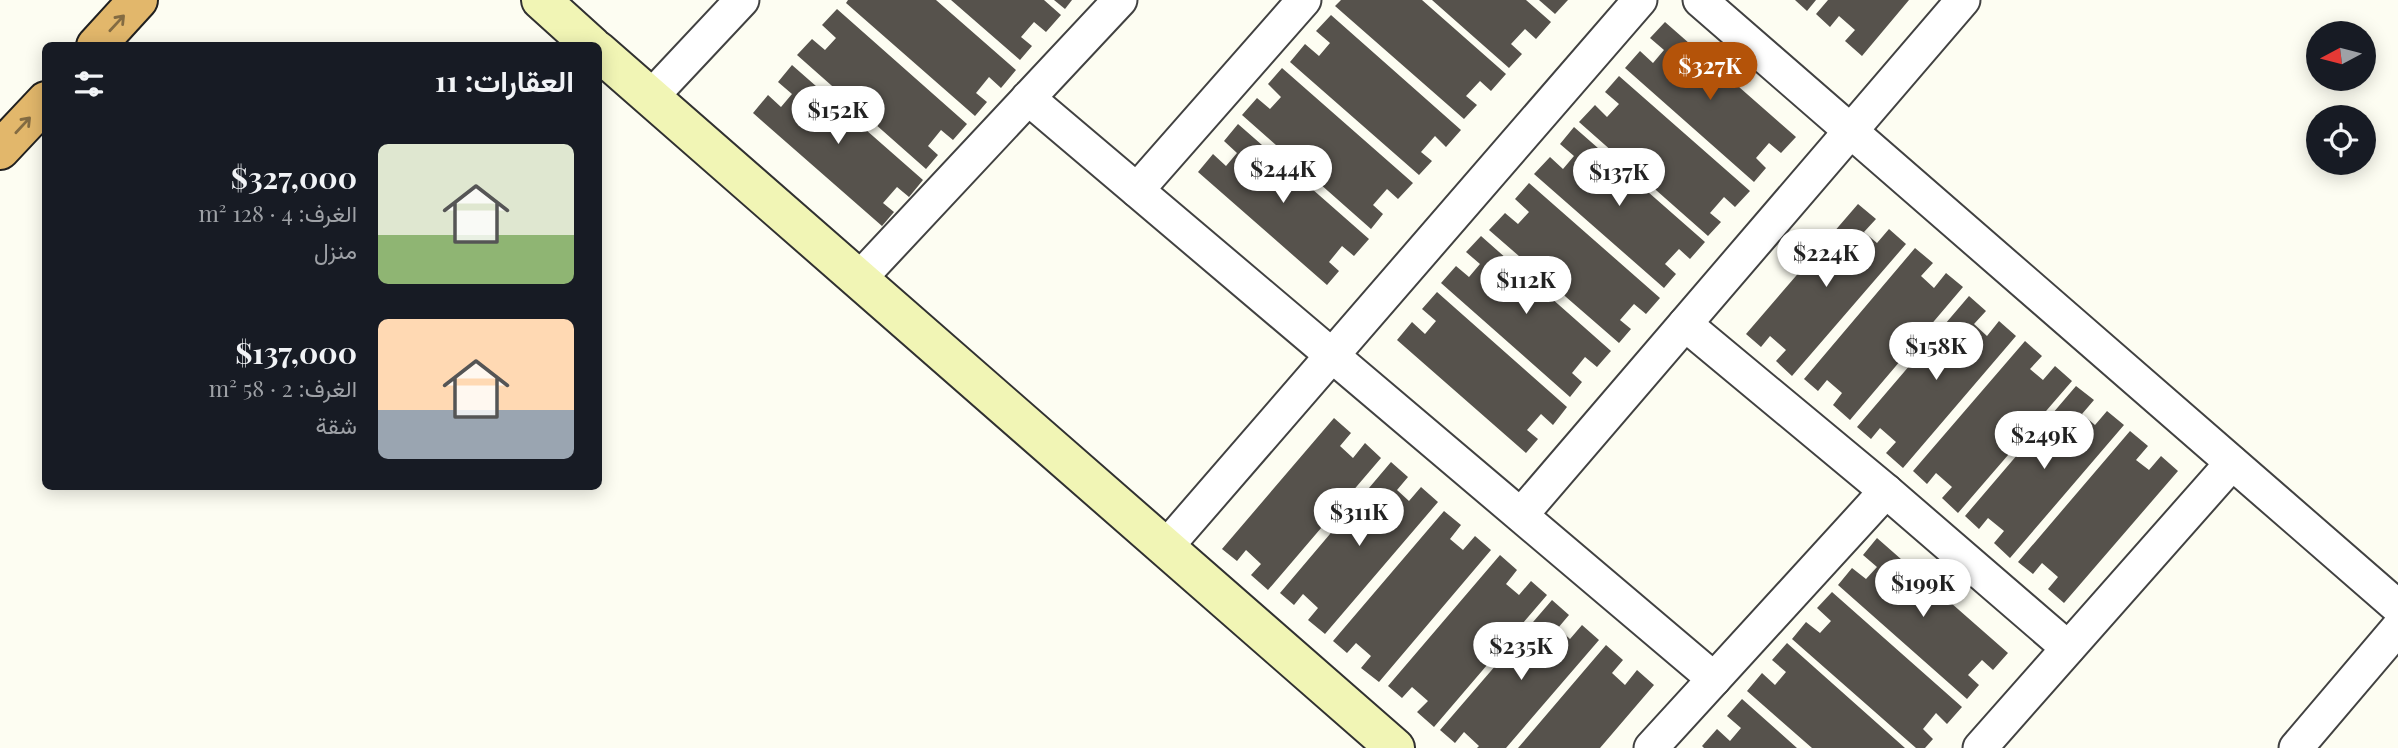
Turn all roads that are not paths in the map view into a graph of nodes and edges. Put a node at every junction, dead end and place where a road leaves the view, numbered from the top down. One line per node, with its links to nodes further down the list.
1 (138, 0): 9 (highway, one-way to 1)
2 (541, 0): 10 (street)
3 (742, 0): 12 (street)
4 (1120, 0): 13 (street)
5 (1304, 0): 17 (street)
6 (1640, 0): 20 (street)
7 (1700, 0): 15 (street)
8 (1963, 0): 15 (street)
9 (100, 42)
10 (588, 42)
11 (602, 54): 12 (street)
12 (651, 97): 18 (street)
13 (1028, 98): 17 (street); 18 (street)
14 (42, 105): 16 (highway, one-way to 14)
15 (1850, 131): 19 (street); 21 (street)
16 (0, 150)
17 (1137, 190): 20 (street)
18 (859, 279): 24 (street)
19 (1685, 324): 22 (street); 23 (street)
20 (1332, 355): 23 (street); 24 (street)
21 (2232, 463): 25 (street); 27 (street)
22 (1886, 491): 27 (street); 28 (street)
23 (1521, 515): 28 (street)
24 (1166, 547): 29 (street)
25 (2398, 607)
26 (2398, 628): 32 (street)
27 (2068, 648): 31 (street)
28 (1714, 679): 30 (street)
29 (1395, 748)
30 (1651, 748)
31 (1980, 748)
32 (2296, 748)

